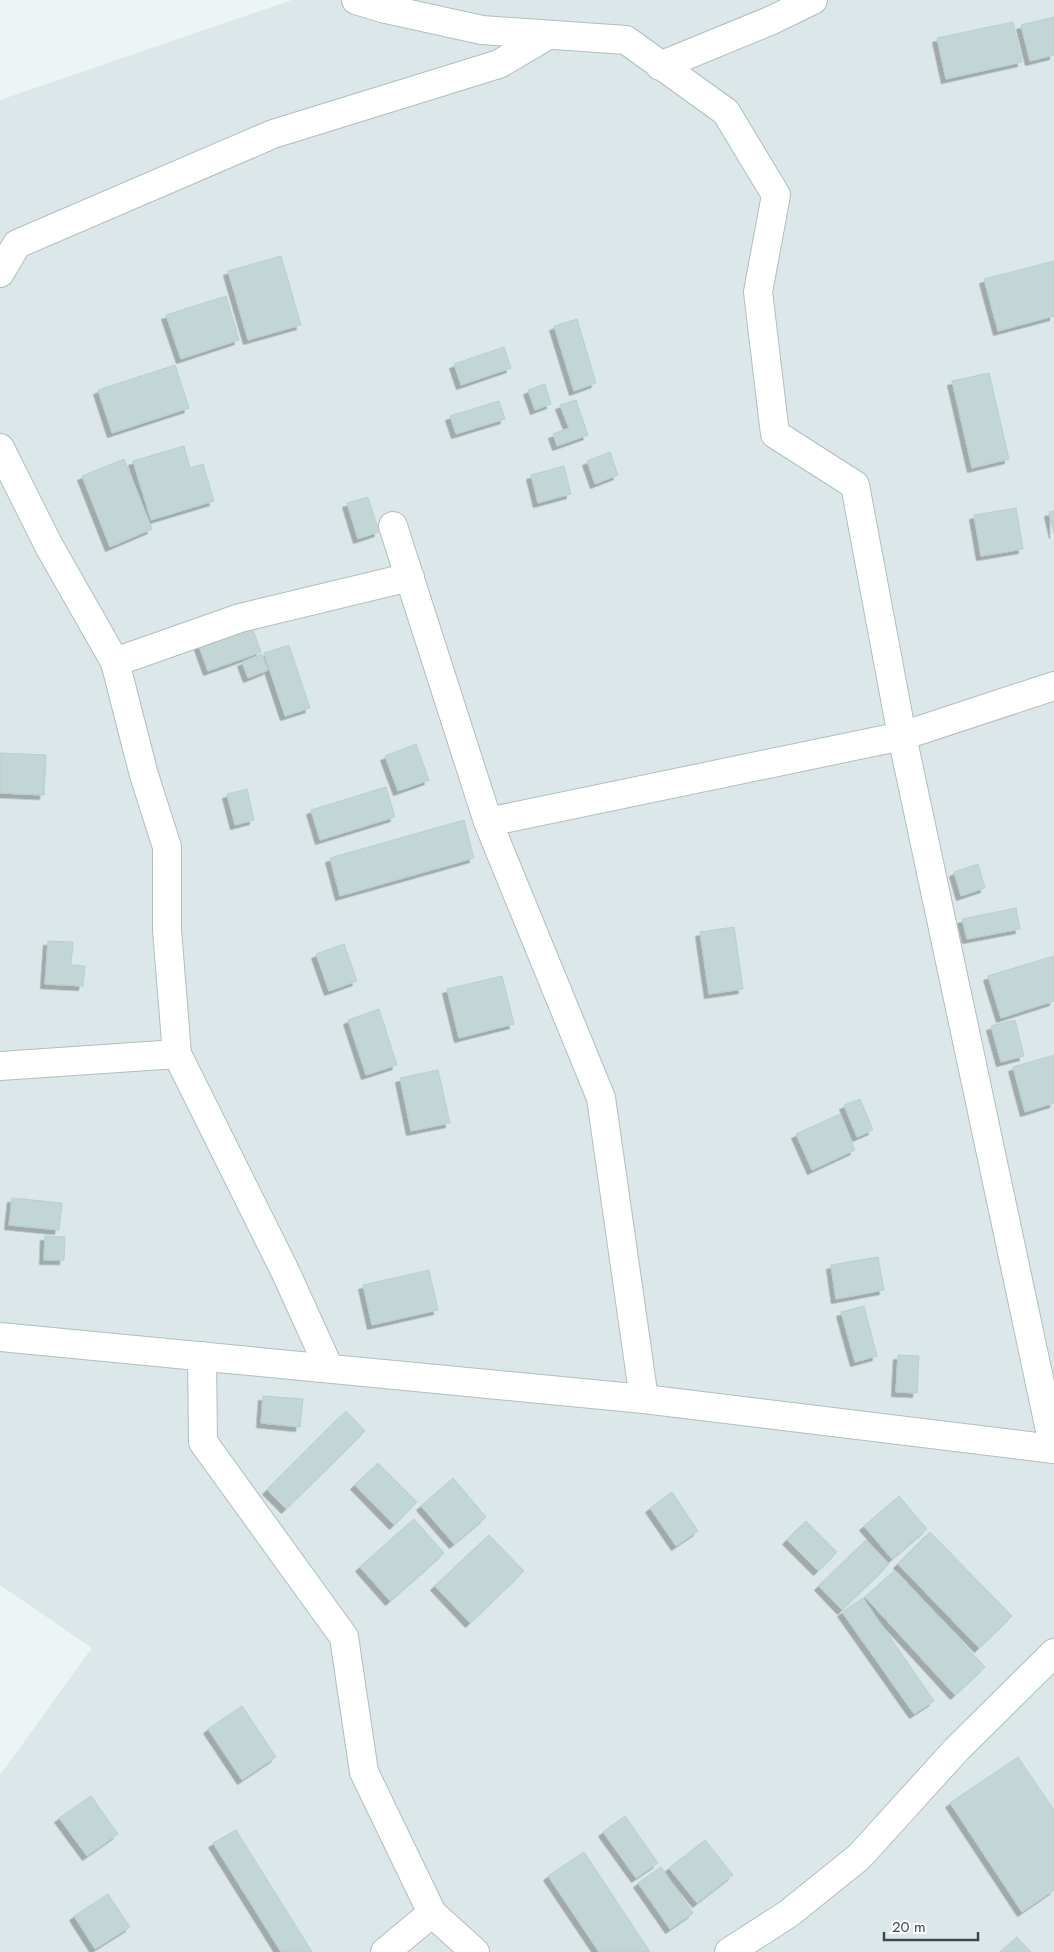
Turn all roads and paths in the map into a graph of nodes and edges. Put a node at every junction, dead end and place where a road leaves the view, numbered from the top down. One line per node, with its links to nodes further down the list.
1 (356, 0): 3 (street)
2 (813, 0): 4 (street)
3 (548, 35): 4 (street); 5 (street)
4 (660, 66): 11 (street)
5 (0, 273)
6 (0, 448): 9 (street)
7 (393, 526): 8 (street)
8 (410, 577): 9 (street); 12 (street)
9 (115, 662): 13 (street)
10 (1054, 686): 11 (street)
11 (902, 736): 12 (street); 19 (street)
12 (488, 822): 18 (street)
13 (177, 1054): 14 (street); 17 (street)
14 (0, 1066)
15 (0, 1337): 16 (street)
16 (202, 1356): 17 (street); 21 (street)
17 (329, 1368): 18 (street)
18 (644, 1399): 19 (street)
19 (1054, 1449)
20 (1054, 1653): 24 (street)
21 (432, 1913): 22 (street); 23 (street)
22 (385, 1952)
23 (475, 1952)
24 (728, 1952)

